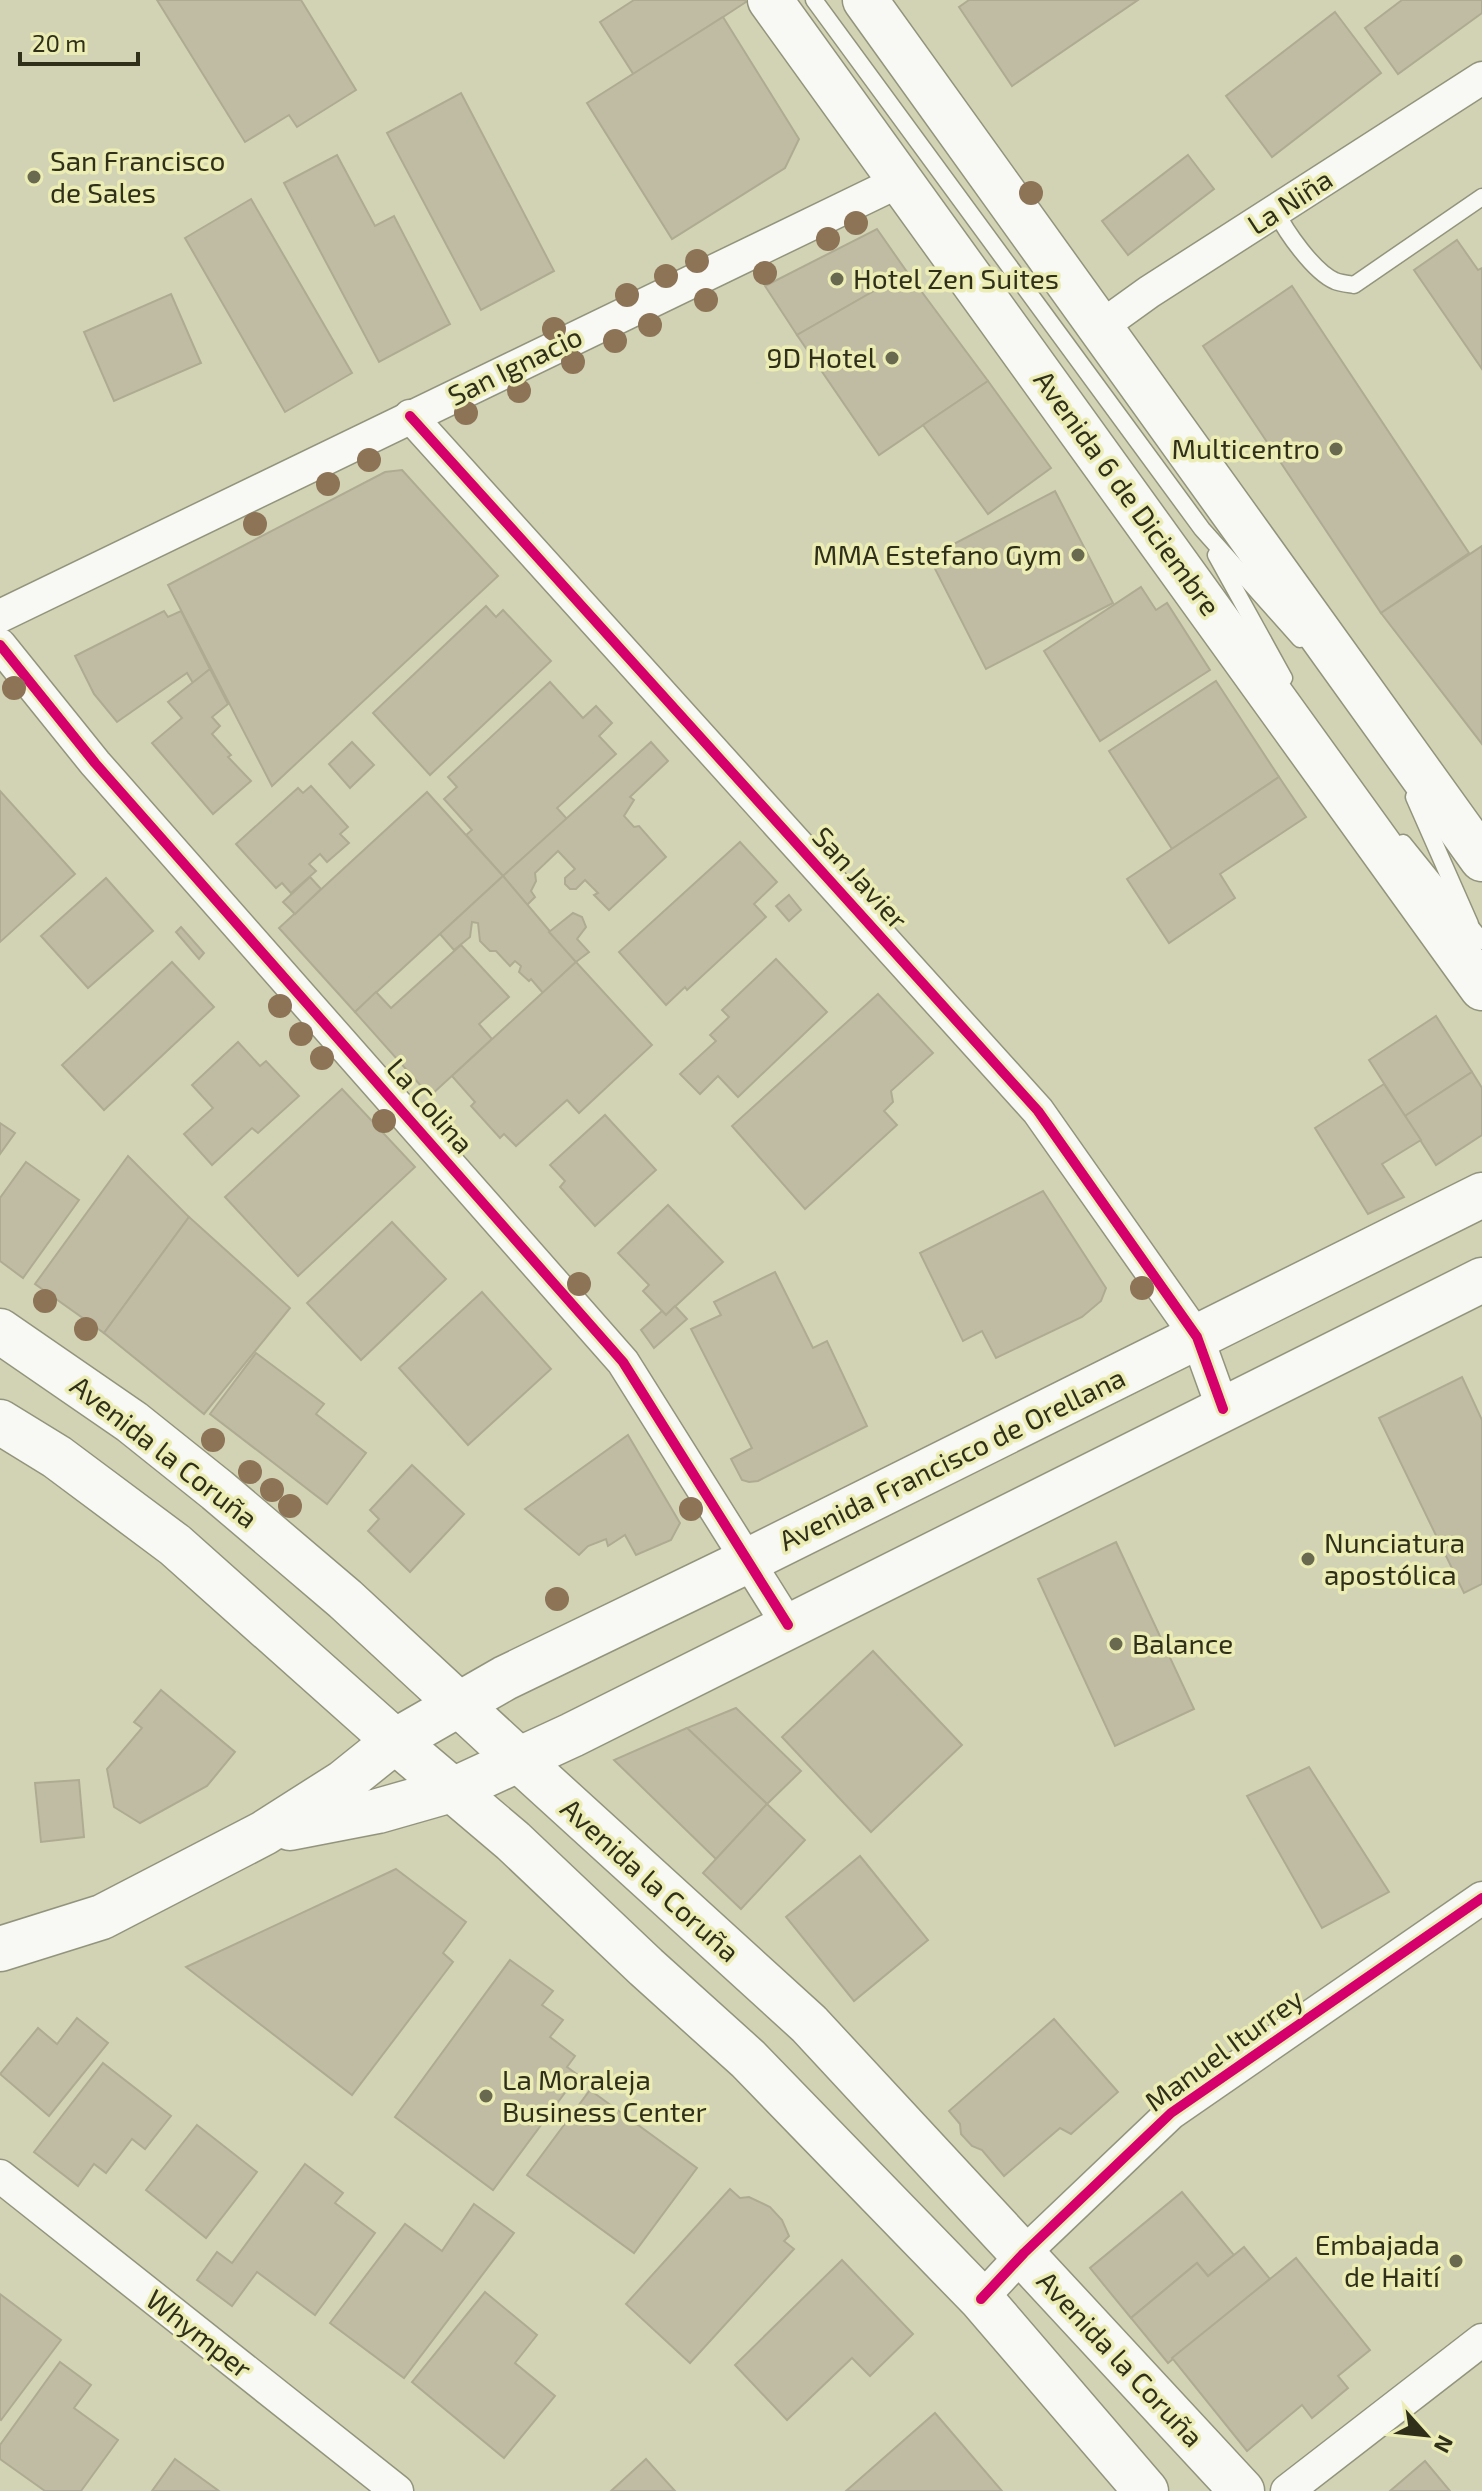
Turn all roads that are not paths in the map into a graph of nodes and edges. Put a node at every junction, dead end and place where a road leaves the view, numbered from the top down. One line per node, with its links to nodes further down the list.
1 (770, 0): 5 (main road, Avenida 6 de Diciembre)
2 (814, 0): 10 (lane)
3 (865, 0): 8 (main road)
4 (1482, 78): 7 (street, La Niña)
5 (902, 180): 9 (street, San Ignacio); 20 (main road, Avenida 6 de Diciembre)
6 (1482, 197): 7 (lane)
7 (1276, 211): 8 (street, La Niña)
8 (1099, 328): 17 (main road)
9 (410, 416): 11 (street, San Ignacio); 24 (street, San Javier)
10 (1202, 529): 13 (lane); 14 (lane)
11 (0, 616)
12 (0, 645): 27 (street, La Colina)
13 (1307, 647)
14 (1294, 691)
15 (1402, 781): 18 (lane)
16 (1391, 828): 18 (lane)
17 (1482, 859)
18 (1470, 924): 19 (lane)
19 (1482, 941)
20 (1482, 988)
21 (1482, 1195): 24 (main road, Avenida Francisco de Orellana)
22 (1482, 1280): 25 (main road, Avenida Francisco de Orellana)
23 (0, 1331): 29 (main road, Avenida la Coruña)
24 (1197, 1337): 25 (street, San Javier); 27 (main road, Avenida Francisco de Orellana)
25 (1223, 1409): 28 (main road, Avenida Francisco de Orellana)
26 (0, 1422): 30 (main road)
27 (747, 1561): 28 (street, La Colina); 29 (main road, Avenida Francisco de Orellana)
28 (788, 1625): 31 (main road, Avenida Francisco de Orellana)
29 (459, 1704): 30 (main road, Avenida Francisco de Orellana); 31 (main road, Avenida la Coruña)
30 (395, 1741): 32 (main road); 33 (main road, Avenida Francisco de Orellana)
31 (518, 1759): 32 (main road, Avenida Francisco de Orellana); 37 (main road, Avenida la Coruña)
32 (455, 1789): 33 (main road, Avenida Francisco de Orellana); 38 (main road)
33 (264, 1833): 35 (main road, Avenida Francisco de Orellana)
34 (1482, 1898): 37 (street, Manuel Iturrey)
35 (0, 1949)
36 (0, 2176): 40 (street, Whymper)
37 (1024, 2253): 38 (street, Manuel Iturrey); 42 (main road, Avenida la Coruña)
38 (981, 2299): 41 (main road)
39 (1482, 2340): 43 (street)
40 (397, 2491)
41 (1146, 2491)
42 (1242, 2491)
43 (1287, 2491)

